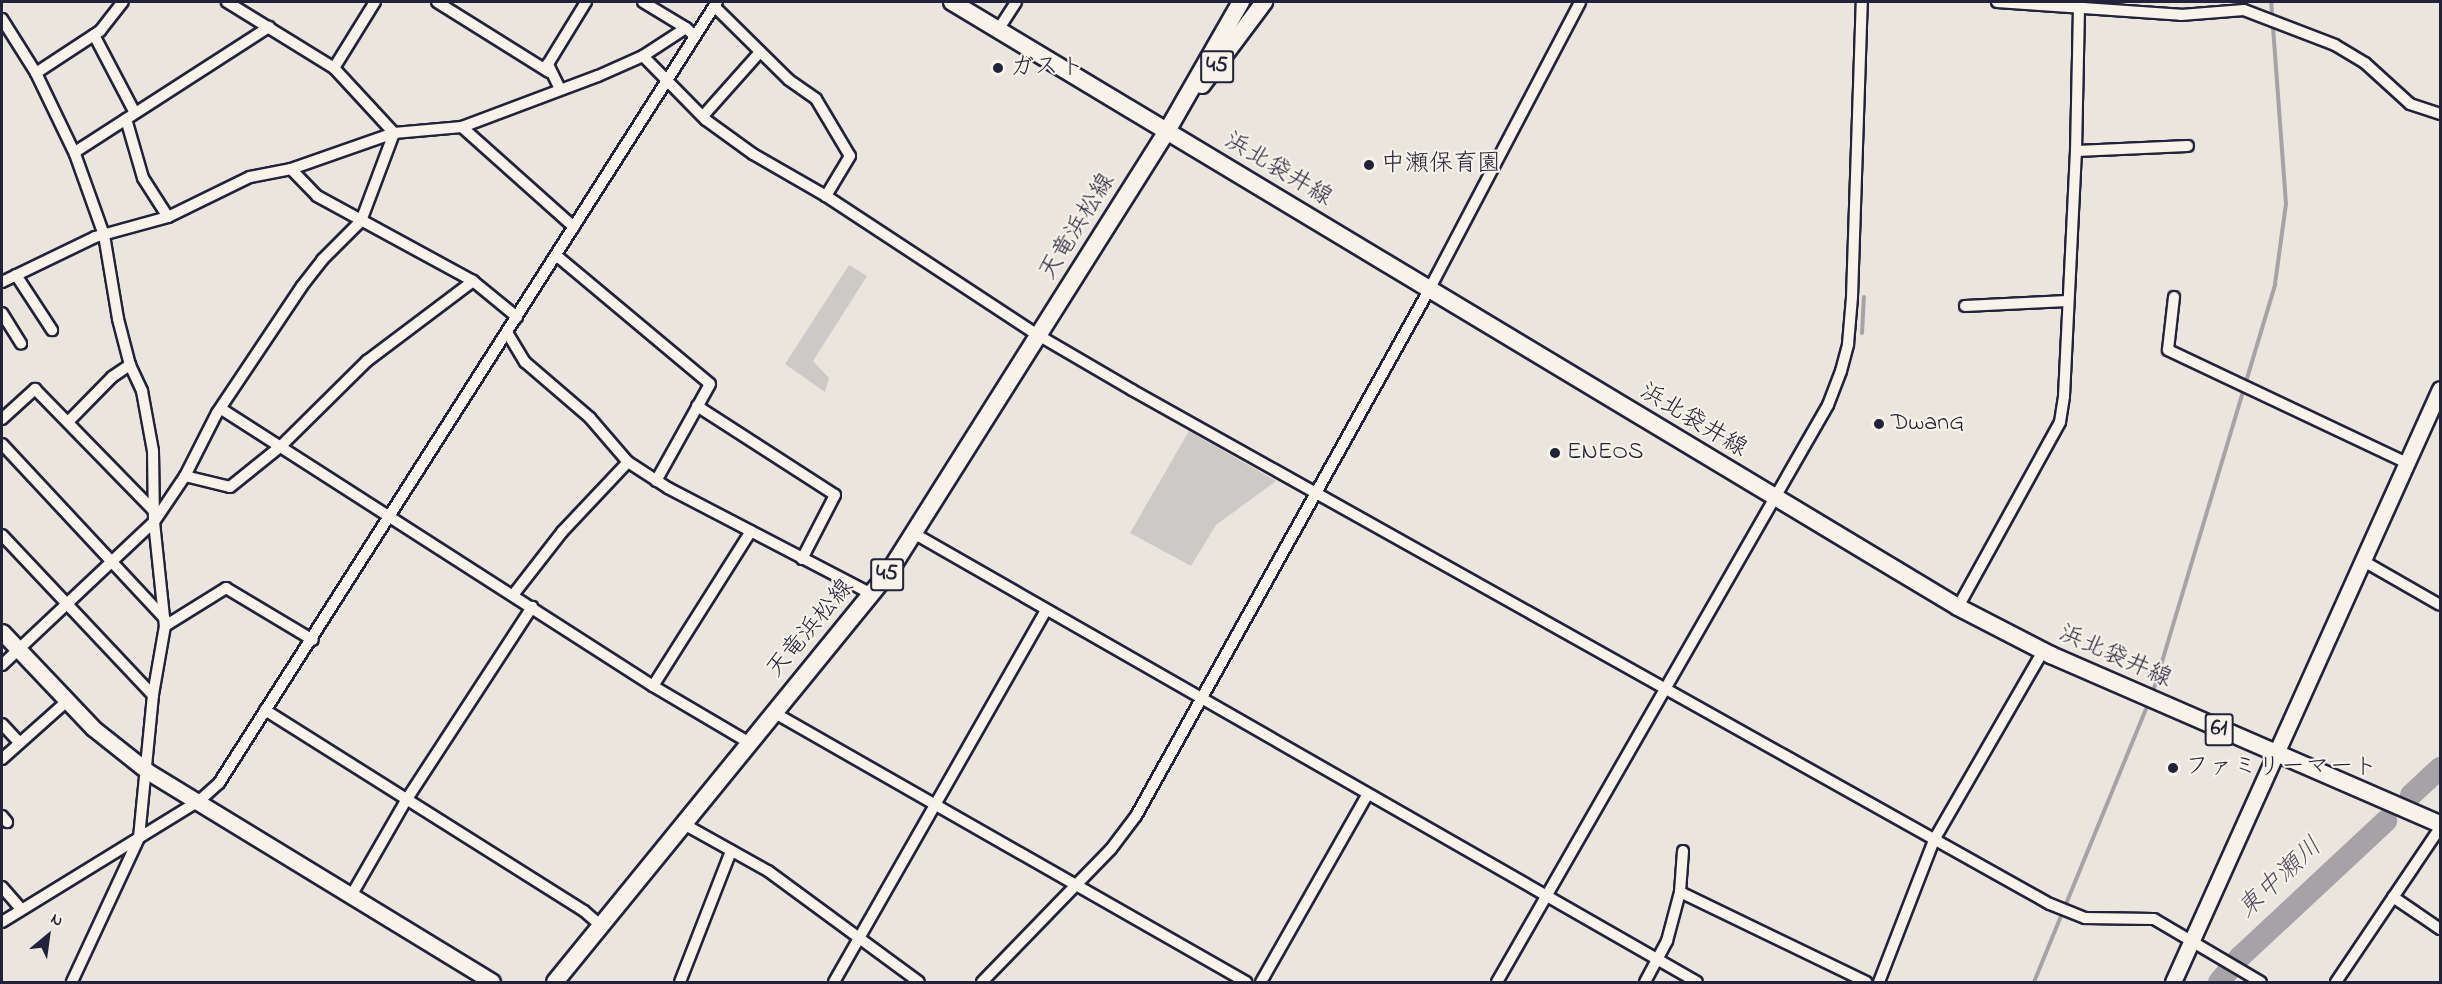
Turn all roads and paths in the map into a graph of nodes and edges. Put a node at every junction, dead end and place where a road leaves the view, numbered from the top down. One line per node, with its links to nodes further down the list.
1 (123, 2): 21 (street)
2 (227, 2): 18 (street)
3 (375, 2): 25 (street)
4 (437, 2): 26 (street)
5 (586, 2): 26 (street)
6 (643, 2): 19 (street)
7 (952, 2): 20 (main road, 浜北袋井線 / 61)
8 (1016, 2): 20 (street)
9 (1241, 2): 34 (main road, 天竜浜松線 / 45)
10 (1264, 2): 34 (main road, 天竜浜松線 / 45)
11 (1580, 2): 49 (street)
12 (1862, 2): 73 (street)
13 (1997, 2): 15 (street)
14 (715, 4): 22 (street); 23 (street)
15 (2078, 5): 16 (street); 37 (street)
16 (2217, 6): 30 (street)
17 (2, 19): 27 (street)
18 (269, 27): 25 (street); 31 (street)
19 (686, 28): 22 (street); 24 (street)
20 (998, 30): 34 (main road, 浜北袋井線 / 61)
21 (94, 35): 27 (street); 31 (street)
22 (694, 36): 28 (street)
23 (760, 52): 32 (street); 40 (street)
24 (643, 56): 28 (street); 29 (street)
25 (334, 68): 35 (street)
26 (549, 72): 29 (street)
27 (36, 73): 38 (street)
28 (672, 83): 32 (street); 43 (street)
29 (560, 89): 33 (street)
30 (2440, 114)
31 (131, 116): 38 (street); 41 (street)
32 (703, 116): 40 (street)
33 (462, 127): 35 (street); 43 (street)
34 (1167, 131): 49 (main road, 浜北袋井線 / 61); 57 (main road, 天竜浜松線 / 45)
35 (394, 133): 39 (street); 42 (street)
36 (2188, 146): 37 (street)
37 (2076, 150): 51 (street)
38 (75, 153): 44 (street)
39 (291, 169): 41 (street); 42 (street)
40 (826, 196): 57 (street)
41 (168, 217): 44 (street)
42 (361, 221): 47 (street); 63 (street)
43 (574, 227): 45 (street)
44 (104, 235): 46 (street); 59 (street)
45 (557, 256): 54 (street); 61 (street)
46 (16, 275): 48 (street); 55 (street)
47 (473, 281): 54 (street); 67 (street)
48 (2, 282)
49 (1429, 290): 72 (street); 73 (main road, 浜北袋井線 / 61)
50 (2174, 297): 69 (street)
51 (2067, 301): 52 (street); 88 (street)
52 (1965, 306)
53 (2, 313): 58 (street)
54 (517, 317): 56 (street)
55 (52, 330)
56 (508, 334): 68 (street); 75 (street)
57 (1038, 335): 72 (street); 78 (main road, 天竜浜松線 / 45)
58 (21, 344)
59 (130, 365): 65 (street); 74 (street)
60 (2440, 389): 62 (street)
61 (697, 406): 71 (street); 80 (street)
62 (2437, 407): 69 (street)
63 (223, 410): 67 (street); 70 (street)
64 (2, 419): 65 (street)
65 (68, 422): 74 (street)
66 (2, 444): 81 (street)
67 (281, 446): 70 (street); 75 (street)
68 (628, 462): 71 (street); 84 (street)
69 (2407, 463): 82 (street)
70 (184, 476): 76 (street)
71 (656, 481): 77 (street)
72 (1318, 491): 97 (street); 100 (street)
73 (1775, 498): 88 (main road, 浜北袋井線 / 61); 97 (street)
74 (153, 510): 76 (street)
75 (392, 516): 84 (street); 92 (street)
76 (154, 522): 81 (street); 90 (street)
77 (751, 531): 80 (street); 96 (street)
78 (915, 534): 83 (main road, 天竜浜松線 / 45); 89 (street)
79 (2, 535): 85 (street)
80 (802, 559): 83 (street)
81 (112, 560): 85 (street); 90 (street)
82 (2365, 562): 86 (street); 106 (street)
83 (872, 594): 102 (main road, 天竜浜松線 / 45)
84 (513, 595): 87 (street)
85 (67, 604): 93 (street); 98 (street)
86 (2440, 605)
87 (532, 607): 96 (street); 111 (street)
88 (1958, 607): 94 (main road, 浜北袋井線 / 61)
89 (1046, 611): 100 (street); 112 (street)
90 (165, 623): 92 (street); 98 (street)
91 (2, 632): 93 (street)
92 (313, 640): 101 (street)
93 (18, 649): 95 (street); 99 (street)
94 (2043, 651): 106 (main road, 浜北袋井線 / 61); 116 (street)
95 (2, 665)
96 (653, 686): 105 (street)
97 (1664, 689): 116 (street); 124 (street)
98 (153, 695): 108 (street)
99 (67, 700): 104 (street); 108 (street)
100 (1203, 700): 109 (street); 119 (street)
101 (265, 710): 110 (street); 111 (street)
102 (774, 712): 105 (main road, 天竜浜松線 / 45); 112 (street)
103 (2, 724): 104 (street)
104 (19, 742): 107 (street)
105 (748, 742): 113 (main road, 天竜浜松線 / 45)
106 (2275, 755): 114 (main road, 浜北袋井線 / 61); 130 (street)
107 (2, 759)
108 (147, 771): 110 (street); 115 (street)
109 (1368, 794): 124 (street); 140 (street)
110 (199, 801): 115 (street); 122 (street)
111 (405, 802): 122 (street); 127 (street)
112 (935, 804): 119 (street); 129 (street)
113 (682, 824): 117 (street); 127 (main road, 天竜浜松線 / 45)
114 (2440, 826): 123 (street)
115 (139, 838): 125 (street); 132 (street)
116 (1934, 840): 130 (street); 145 (street)
117 (731, 850): 129 (street); 135 (street)
118 (1683, 851): 121 (street)
119 (1077, 885): 138 (street); 139 (street)
120 (2, 887): 125 (street)
121 (1680, 892): 131 (street); 144 (street)
122 (351, 896): 133 (street)
123 (2393, 897): 128 (street); 148 (street)
124 (1547, 898): 131 (street); 141 (street)
125 (21, 909): 126 (street)
126 (2, 922)
127 (601, 926): 134 (main road, 天竜浜松線 / 45)
128 (2440, 929)
129 (860, 937): 136 (street); 137 (street)
130 (2193, 939): 146 (street); 147 (street)
131 (1659, 960): 142 (street); 143 (street)
132 (72, 982)
133 (492, 982)
134 (555, 982)
135 (680, 982)
136 (834, 982)
137 (920, 982)
138 (982, 982)
139 (1246, 982)
140 (1261, 982)
141 (1497, 982)
142 (1645, 982)
143 (1697, 982)
144 (1866, 982)
145 (1879, 982)
146 (2173, 982)
147 (2261, 982)
148 (2336, 982)

